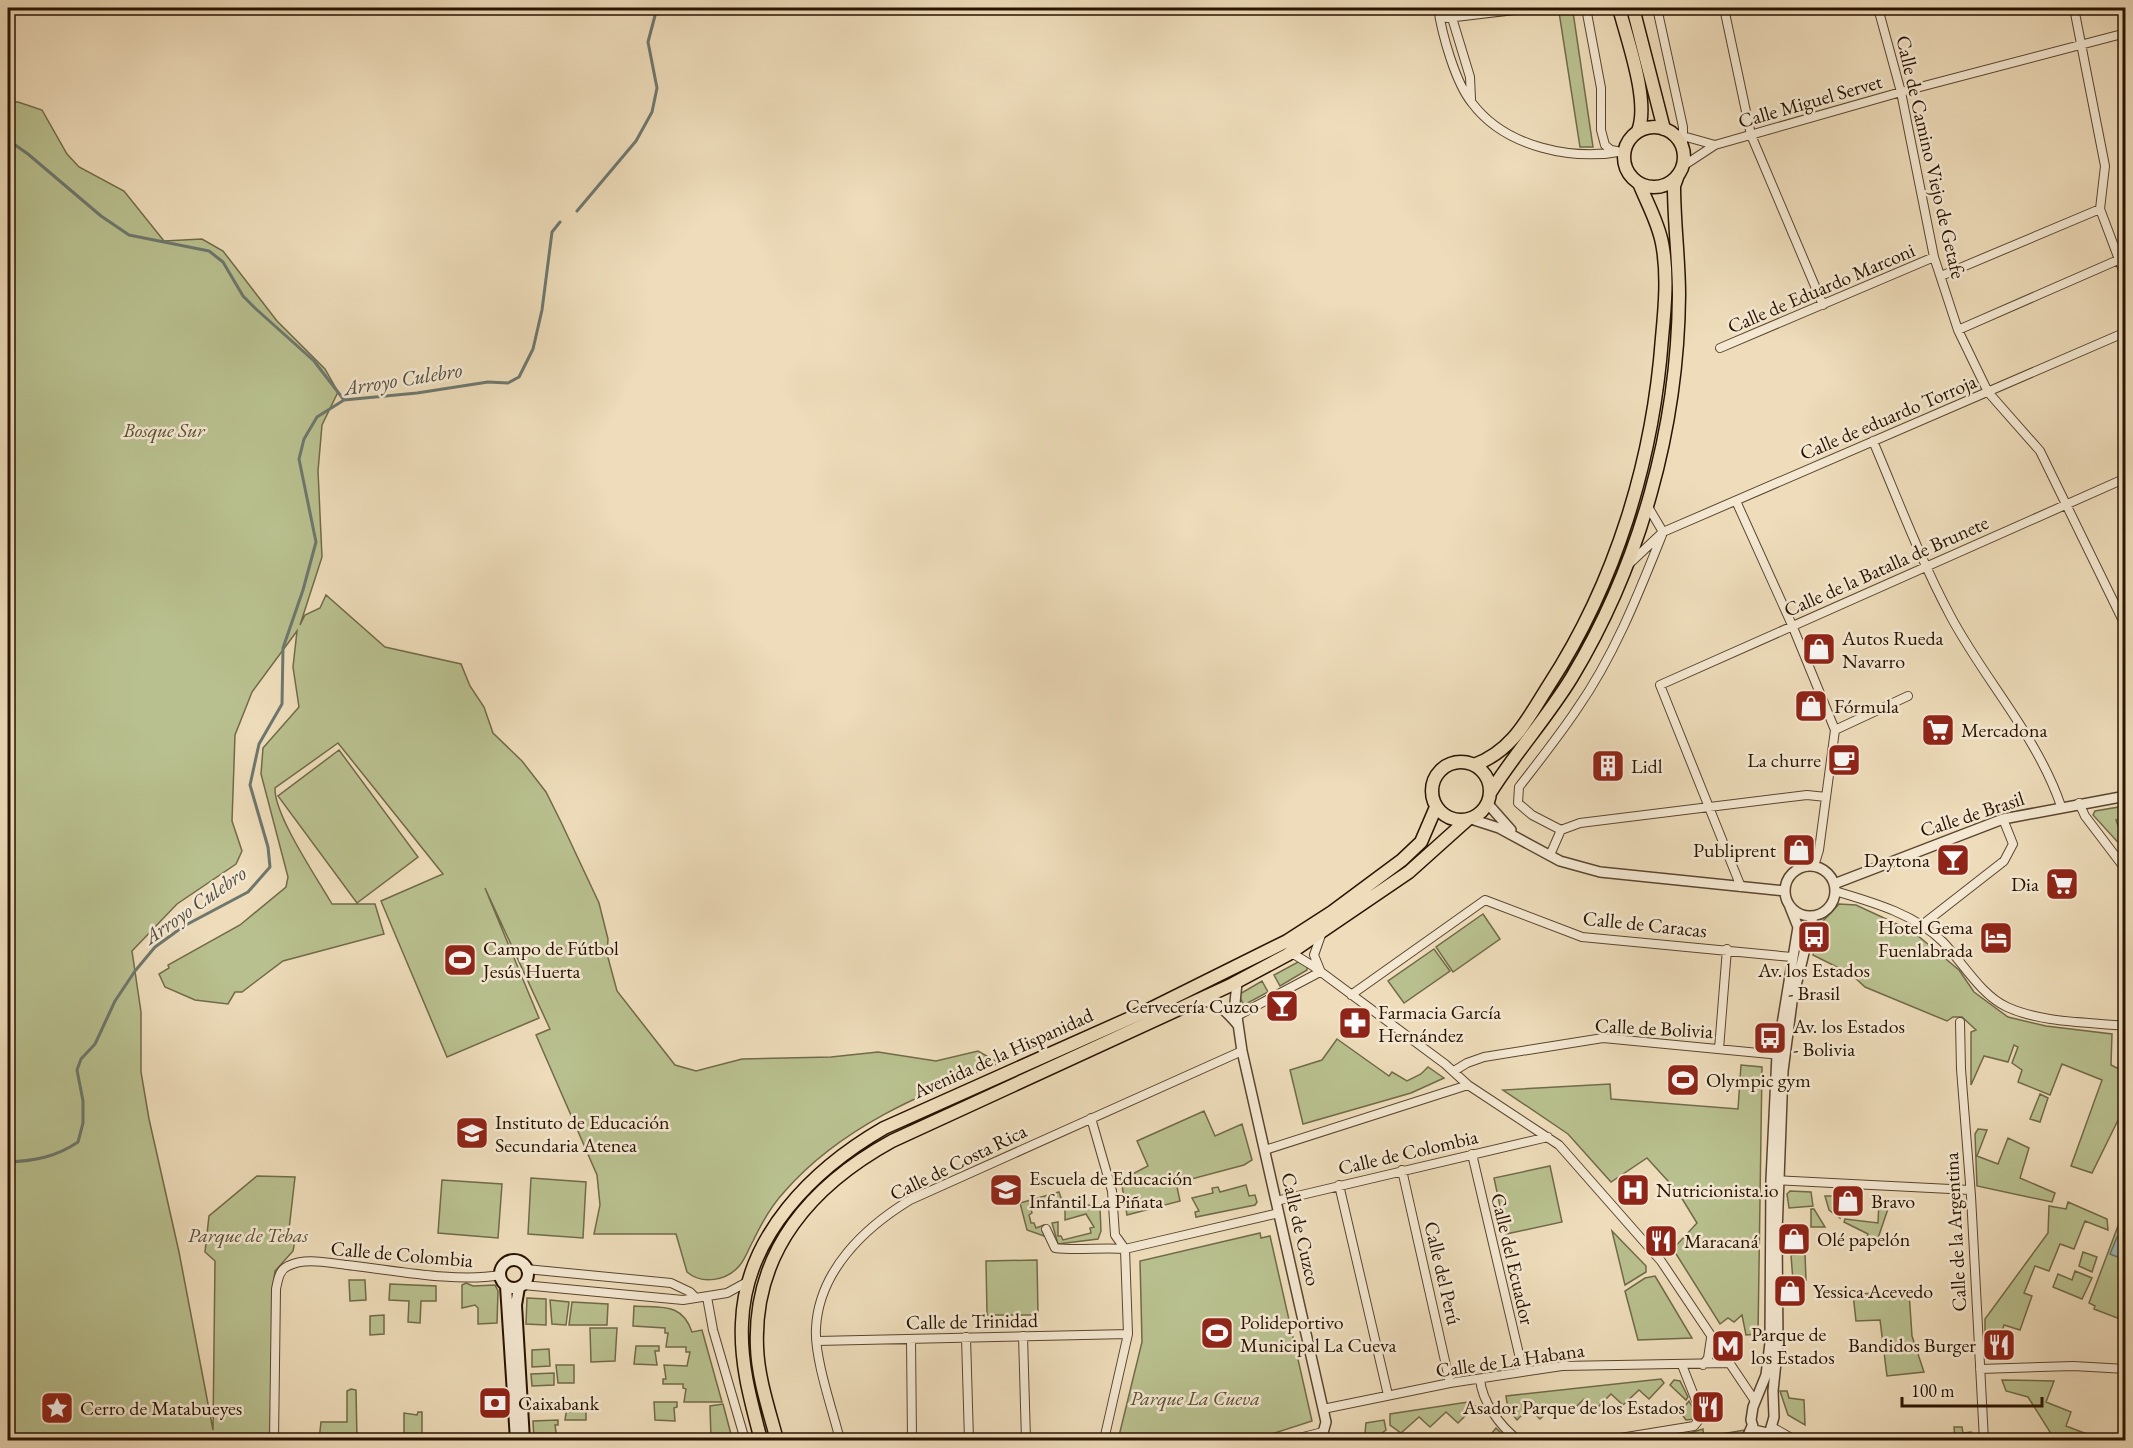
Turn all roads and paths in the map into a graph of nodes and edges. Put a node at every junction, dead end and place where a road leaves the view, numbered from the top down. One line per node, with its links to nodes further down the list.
1 (1438, 8): 12 (street)
2 (1449, 8): 11 (street)
3 (1531, 8): 11 (street)
4 (1586, 8): 21 (street)
5 (1618, 8): 17 (main road)
6 (1633, 8): 18 (main road)
7 (1657, 8): 18 (street)
8 (1724, 8): 19 (street)
9 (1878, 8): 15 (street, Calle de Camino Viejo de Getafe)
10 (2074, 8): 14 (street)
11 (1450, 18): 12 (street); 16 (street)
12 (1439, 19): 16 (street)
13 (2126, 33): 14 (street, Calle Miguel Servet)
14 (2081, 44): 15 (street, Calle Miguel Servet); 24 (street)
15 (1901, 92): 19 (street, Calle Miguel Servet); 25 (street, Calle de Camino Viejo de Getafe)
16 (1472, 104): 21 (street)
17 (1638, 131): 18 (main road); 21 (main road)
18 (1677, 134): 20 (street); 22 (main road)
19 (1751, 135): 20 (street, Calle Miguel Servet); 29 (street)
20 (1715, 145): 22 (street, Calle Miguel Servet)
21 (1625, 151): 23 (main road)
22 (1680, 171): 23 (main road); 37 (main road)
23 (1639, 183): 46 (main road)
24 (2100, 209): 26 (street); 27 (street)
25 (1934, 257): 27 (street, Calle de Camino Viejo de Getafe); 29 (street, Calle de Eduardo Marconi)
26 (2118, 260): 28 (street); 30 (street)
27 (1941, 276): 30 (street, Calle de Camino Viejo de Getafe)
28 (2126, 278)
29 (1822, 305): 32 (street, Calle de Eduardo Marconi)
30 (1958, 330): 33 (street, Calle de Camino Viejo de Getafe)
31 (2126, 332): 33 (street, Calle de eduardo Torroja)
32 (1720, 348)
33 (1988, 392): 34 (street, Calle de eduardo Torroja); 38 (street, Calle de Camino Viejo de Getafe)
34 (1873, 441): 36 (street, Calle de eduardo Torroja); 41 (street)
35 (2126, 478): 38 (street, Calle de la Batalla de Brunete)
36 (1736, 501): 39 (street, Calle de eduardo Torroja); 43 (street)
37 (1647, 504): 39 (street); 40 (main road)
38 (2068, 504): 41 (street, Calle de la Batalla de Brunete); 42 (street, Calle de Camino Viejo de Getafe)
39 (1663, 532): 40 (street, Calle de eduardo Torroja); 56 (street)
40 (1626, 566): 49 (main road)
41 (1927, 566): 43 (street, Calle de la Batalla de Brunete); 52 (street)
42 (2124, 621)
43 (1792, 625): 45 (street); 51 (street, Calle de la Batalla de Brunete)
44 (1908, 696): 45 (street)
45 (1835, 730): 48 (street)
46 (1474, 765): 49 (main road); 53 (main road)
47 (2126, 796): 50 (street, Calle de Brasil)
48 (1826, 797): 51 (street); 59 (street)
49 (1489, 798): 55 (main road); 57 (street)
50 (2079, 803): 52 (street, Calle de Brasil); 60 (street)
51 (1708, 806): 56 (street); 61 (street)
52 (2061, 806): 54 (street, Calle de Brasil)
53 (1436, 807): 55 (main road); 97 (main road, Avenida de la Hispanidad)
54 (2003, 819): 62 (street, Calle de Brasil); 66 (street)
55 (1469, 820): 57 (street); 67 (main road, Avenida de la Hispanidad)
56 (1561, 830): 58 (street)
57 (1521, 840): 58 (street)
58 (1550, 855): 61 (street)
59 (1814, 866): 62 (street); 63 (street)
60 (2126, 870)
61 (1741, 887): 63 (street)
62 (1835, 887): 65 (street); 66 (street)
63 (1785, 891): 64 (street)
64 (1790, 907): 65 (street); 70 (street)
65 (1813, 916): 80 (street)
66 (1922, 925): 77 (street)
67 (1321, 935): 69 (main road, Avenida de la Hispanidad); 71 (street)
68 (1727, 949): 70 (street, Calle de Caracas); 73 (street, Calle de Caracas); 78 (street)
69 (1287, 955): 71 (street); 72 (main road, Avenida de la Hispanidad)
70 (1792, 957): 80 (street)
71 (1320, 972): 73 (street); 75 (street)
72 (1237, 982): 74 (main road, Avenida de la Hispanidad); 75 (street, Calle de Cuzco)
73 (1352, 995): 81 (street)
74 (1200, 1000): 75 (street); 128 (main road, Avenida de la Hispanidad)
75 (1238, 1020): 79 (street, Calle de Cuzco)
76 (1960, 1022): 90 (street, Calle de la Argentina)
77 (2126, 1026)
78 (1719, 1048): 80 (street, Calle de Bolivia); 81 (street, Calle de Bolivia)
79 (1242, 1051): 83 (street, Calle de Costa Rica); 85 (street, Calle de Cuzco)
80 (1781, 1055): 88 (street)
81 (1454, 1071): 82 (street)
82 (1468, 1085): 84 (street); 85 (street)
83 (1091, 1118): 94 (street); 107 (street, Calle de Costa Rica)
84 (1548, 1137): 86 (street, Calle de Colombia); 105 (street)
85 (1264, 1150): 91 (street, Calle de Cuzco)
86 (1472, 1154): 87 (street, Calle de Colombia); 113 (street, Calle del Ecuador)
87 (1402, 1170): 89 (street, Calle de Colombia); 115 (street, Calle del Perú)
88 (1775, 1180): 90 (street); 117 (street); 118 (street)
89 (1339, 1185): 91 (street, Calle de Colombia); 116 (street)
90 (1970, 1190): 112 (street, Calle de la Argentina)
91 (1276, 1201): 92 (street, Calle de Cuzco)
92 (1279, 1213): 94 (street); 119 (street, Calle de Cuzco)
93 (1046, 1229): 94 (street)
94 (1125, 1249): 102 (street)
95 (526, 1269): 96 (main road); 99 (main road); 100 (street)
96 (500, 1275): 98 (main road); 123 (street, Calle de Colombia)
97 (749, 1281): 101 (street); 127 (main road, Avenida de la Hispanidad)
98 (506, 1286): 99 (main road); 124 (main road)
99 (521, 1286): 100 (street); 125 (main road)
100 (695, 1297): 101 (street)
101 (707, 1297): 126 (street)
102 (1128, 1334): 103 (street, Calle de Trinidad); 133 (street)
103 (1023, 1336): 104 (street, Calle de Trinidad); 132 (street)
104 (966, 1337): 106 (street, Calle de Trinidad); 131 (street)
105 (1711, 1337): 108 (street); 110 (street)
106 (910, 1339): 107 (street, Calle de Trinidad); 130 (street)
107 (817, 1341): 129 (street, Calle de Costa Rica)
108 (1728, 1363): 110 (street, Calle de La Habana); 117 (street)
109 (1682, 1365): 110 (street, Calle de La Habana); 113 (street, Calle de La Habana); 136 (street)
110 (1703, 1365)
111 (2126, 1369): 112 (street)
112 (1980, 1370): 140 (street, Calle de la Argentina)
113 (1523, 1371): 114 (street, Calle de La Habana)
114 (1480, 1379): 115 (street, Calle de La Habana); 135 (street)
115 (1450, 1383): 116 (street, Calle de La Habana)
116 (1388, 1395): 119 (street, Calle de La Habana)
117 (1757, 1398): 118 (street); 120 (street)
118 (1773, 1401): 121 (street)
119 (1323, 1409): 122 (street, Calle de Cuzco)
120 (1752, 1426): 121 (street); 137 (street)
121 (1770, 1430): 138 (street); 139 (street)
122 (1322, 1436): 134 (street)
123 (274, 1440)
124 (516, 1440)
125 (524, 1440)
126 (745, 1440)
127 (761, 1440)
128 (777, 1440)
129 (840, 1440)
130 (912, 1440)
131 (969, 1440)
132 (1026, 1440)
133 (1104, 1440)
134 (1291, 1440)
135 (1518, 1440)
136 (1608, 1440)
137 (1746, 1440)
138 (1758, 1440)
139 (1795, 1440)
140 (1984, 1440)

